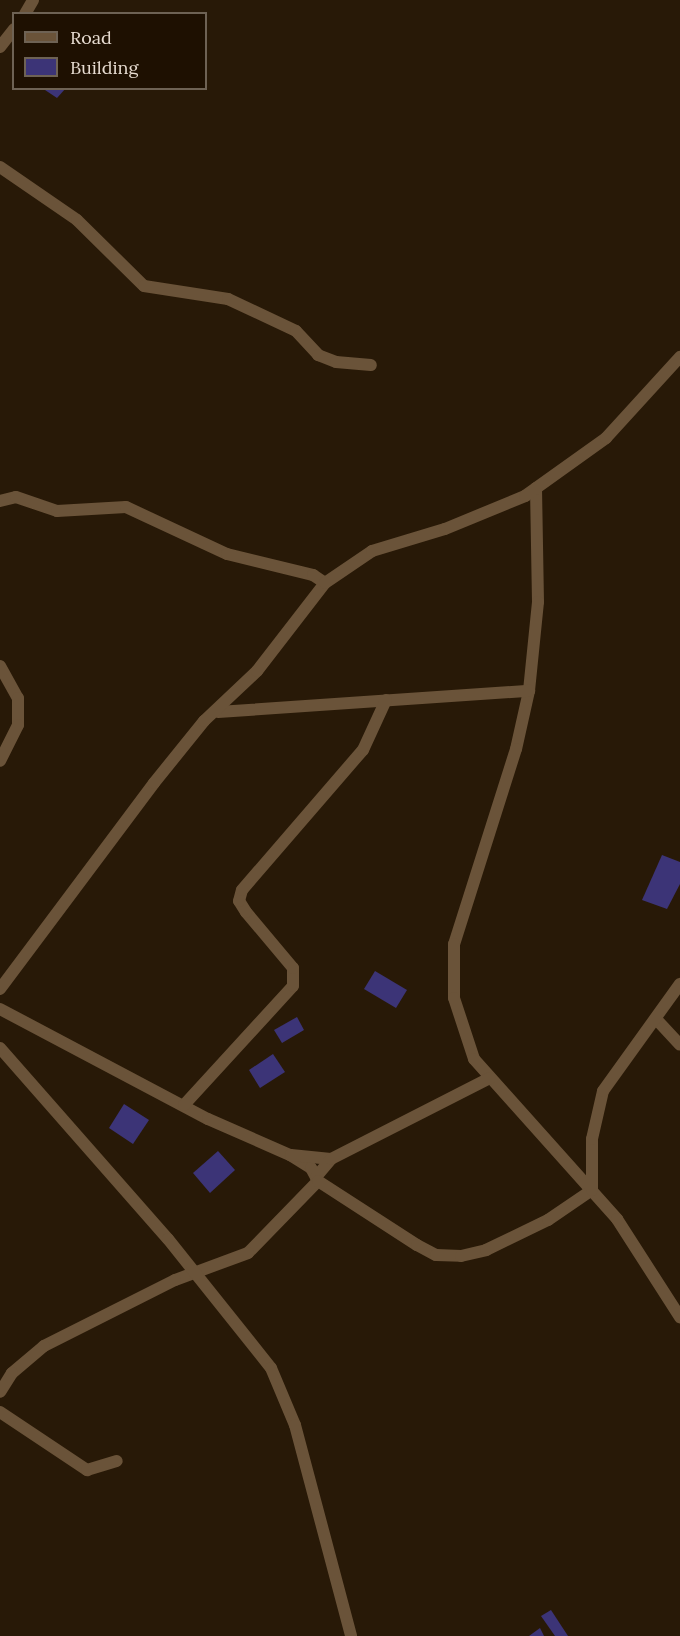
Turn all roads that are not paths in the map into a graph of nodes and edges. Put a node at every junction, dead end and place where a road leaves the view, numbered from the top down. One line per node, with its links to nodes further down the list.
1 (12, 31): 2 (street)
2 (0, 46)
3 (0, 167): 5 (street)
4 (680, 357): 6 (street)
5 (371, 365)
6 (536, 488): 8 (street); 10 (street)
7 (0, 501): 8 (street)
8 (325, 583): 12 (street)
9 (0, 666): 13 (street)
10 (529, 690): 11 (street); 20 (street)
11 (386, 700): 12 (street); 21 (street)
12 (218, 712): 15 (street)
13 (0, 761)
14 (680, 984): 17 (street)
15 (0, 989)
16 (0, 1009): 21 (street)
17 (656, 1019): 18 (street); 25 (street)
18 (680, 1045)
19 (0, 1048): 26 (street)
20 (490, 1078): 23 (street); 25 (street)
21 (184, 1106): 22 (street)
22 (291, 1155): 23 (street); 24 (street)
23 (331, 1159): 24 (street)
24 (317, 1179): 25 (street); 26 (street)
25 (592, 1190): 27 (street)
26 (195, 1276): 28 (street); 31 (street)
27 (679, 1311)
28 (0, 1392)
29 (0, 1412): 30 (street)
30 (117, 1461)
31 (351, 1636)

